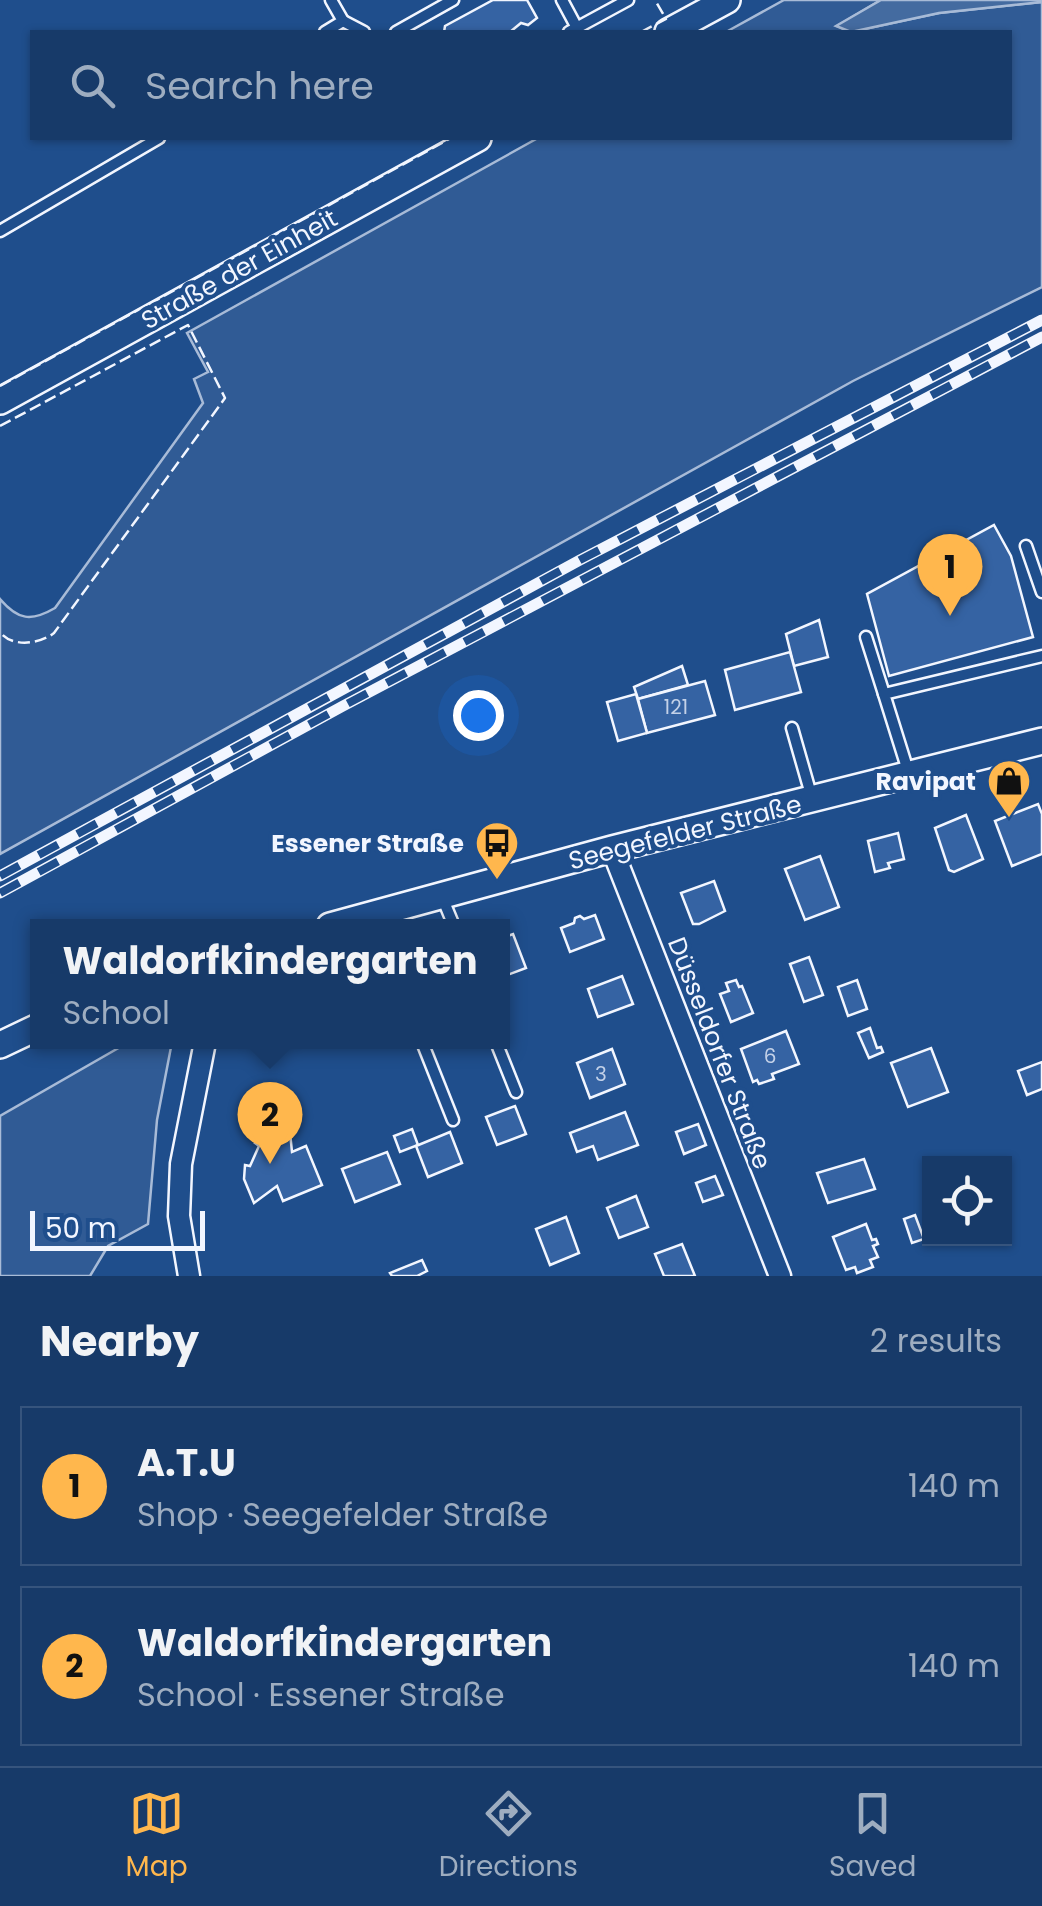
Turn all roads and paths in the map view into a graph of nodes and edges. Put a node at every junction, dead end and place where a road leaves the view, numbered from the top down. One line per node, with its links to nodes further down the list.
1 (331, 0): 6 (lane)
2 (454, 0): 9 (lane)
3 (562, 0): 10 (lane)
4 (628, 0): 10 (lane)
5 (727, 0): 11 (street)
6 (343, 21): 7 (lane); 8 (lane)
7 (328, 30)
8 (360, 30)
9 (404, 30)
10 (573, 30)
11 (672, 30)
12 (156, 140): 14 (lane)
13 (474, 140): 15 (street, Straße der Einheit)
14 (0, 231)
15 (0, 401)
16 (1026, 546): 17 (lane)
17 (1042, 592)
18 (866, 637): 20 (lane)
19 (1042, 656): 20 (lane)
20 (884, 694): 23 (lane)
21 (792, 728): 24 (lane)
22 (1042, 742): 23 (street, Seegefelder Straße)
23 (910, 775): 24 (street, Seegefelder Straße)
24 (813, 799): 25 (street, Seegefelder Straße)
25 (612, 849): 26 (street, Seegefelder Straße); 36 (street, Düsseldorfer Straße)
26 (442, 896): 27 (street, Seegefelder Straße); 28 (lane)
27 (381, 919)
28 (451, 919)
29 (30, 1031): 30 (street)
30 (0, 1045)
31 (204, 1049): 37 (street)
32 (425, 1049): 35 (lane)
33 (499, 1049): 34 (lane)
34 (516, 1092)
35 (453, 1120)
36 (778, 1275)
37 (189, 1276)

